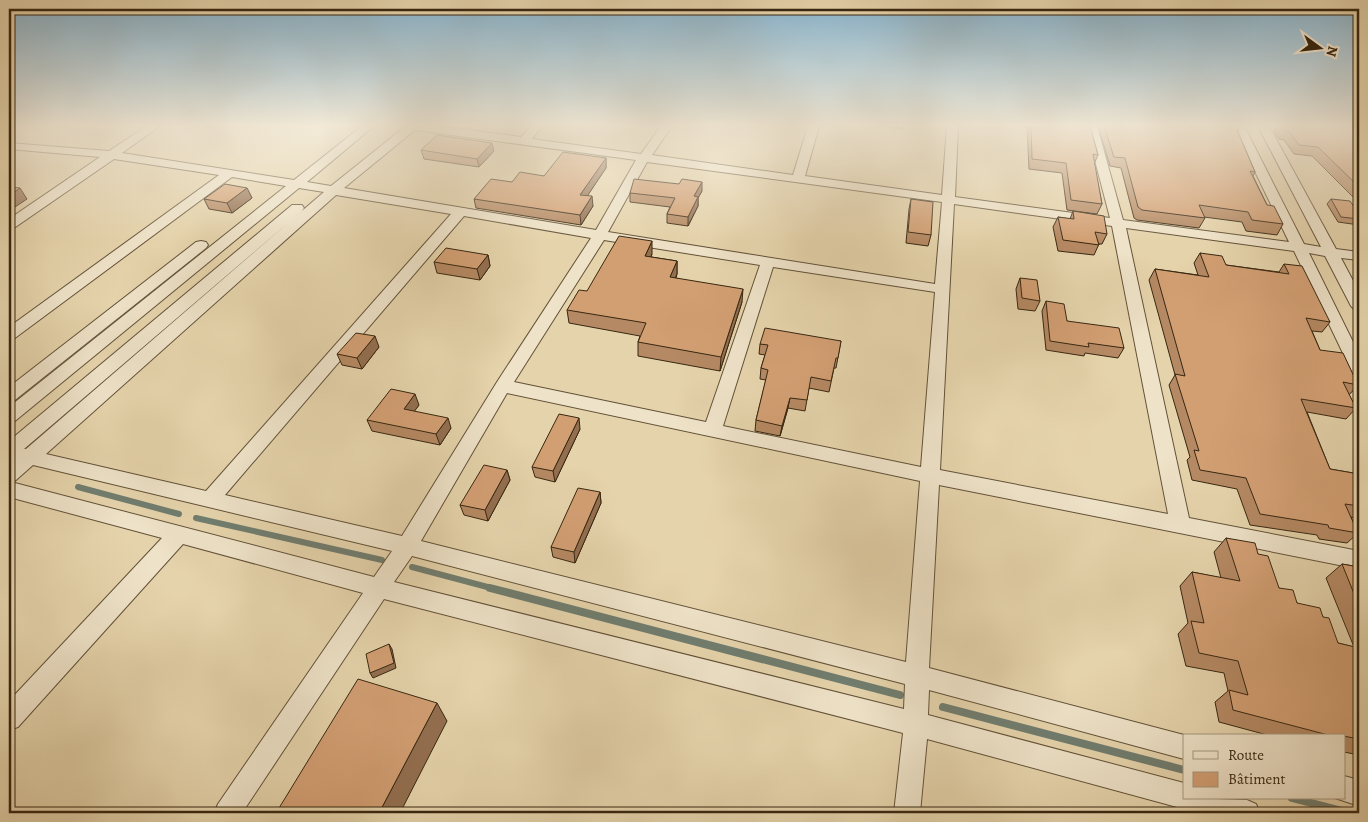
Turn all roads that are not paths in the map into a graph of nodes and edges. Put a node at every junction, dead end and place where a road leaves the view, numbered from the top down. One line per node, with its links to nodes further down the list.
1 (100, 164): 21 (street)
2 (170, 164): 14 (street)
3 (309, 164): 16 (street)
4 (314, 164): 16 (street)
5 (354, 164): 17 (street)
6 (361, 164): 17 (street)
7 (640, 164): 22 (street)
8 (687, 164): 15 (street)
9 (802, 164): 15 (street)
10 (951, 164): 18 (street)
11 (1102, 164): 20 (street)
12 (1258, 164): 23 (street)
13 (1284, 164): 24 (street)
14 (230, 173): 16 (street); 29 (street)
15 (798, 178): 18 (street)
16 (288, 183): 17 (street); 32 (street); 33 (street)
17 (326, 190): 19 (street); 35 (street); 36 (street)
18 (949, 200): 20 (street); 27 (street)
19 (460, 212): 22 (street); 40 (street)
20 (1118, 224): 23 (street); 41 (street)
21 (9, 225)
22 (600, 235): 26 (street); 31 (street)
23 (1300, 249): 24 (street); 30 (street)
24 (1330, 253): 25 (street); 28 (street)
25 (1359, 256)
26 (768, 261): 27 (street); 34 (street)
27 (942, 289): 38 (street)
28 (1359, 306)
29 (9, 334)
30 (1359, 370)
31 (503, 386): 34 (street); 43 (street)
32 (9, 396)
33 (9, 416)
34 (713, 429): 38 (street)
35 (9, 451): 36 (street)
36 (30, 457): 37 (street); 40 (street)
37 (9, 475)
38 (931, 476): 41 (street); 46 (street)
39 (9, 489): 42 (street)
40 (209, 500): 43 (street)
41 (1180, 525): 44 (street)
42 (178, 535): 45 (street); 47 (street)
43 (407, 546): 45 (street); 46 (street)
44 (1359, 560)
45 (379, 588): 48 (street); 54 (street)
46 (917, 676): 48 (street); 49 (street)
47 (9, 718)
48 (916, 724): 52 (street); 55 (street)
49 (1183, 747)
50 (1346, 790): 51 (street)
51 (1359, 793)
52 (1183, 796)
53 (1198, 800): 56 (street)
54 (227, 813)
55 (907, 813)
56 (1247, 813)

